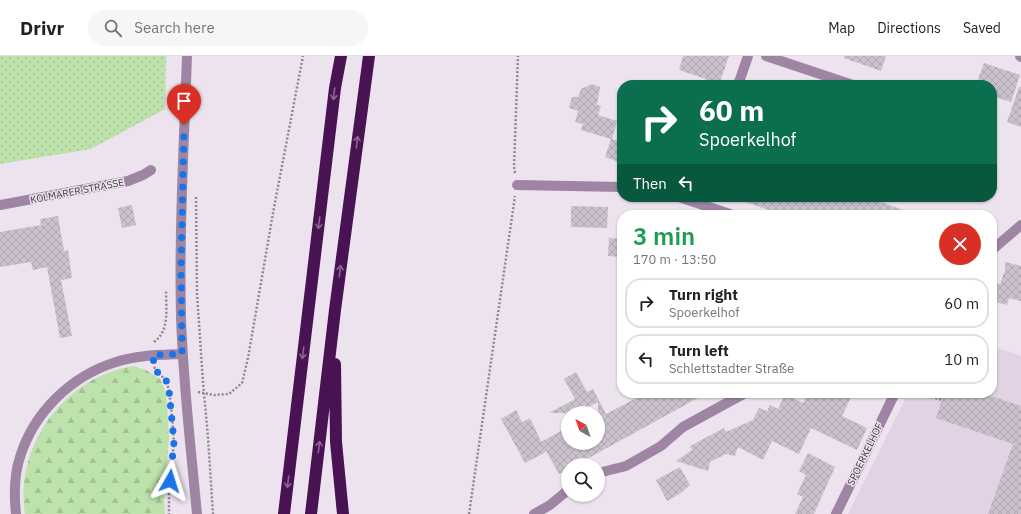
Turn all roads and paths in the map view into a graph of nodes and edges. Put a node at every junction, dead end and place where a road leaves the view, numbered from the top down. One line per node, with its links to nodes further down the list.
1 (187, 56): 20 (street)
2 (303, 56): 23 (path)
3 (341, 56): 34 (highway, one-way to 34)
4 (369, 56): 19 (highway, one-way to 4)
5 (518, 56): 11 (path)
6 (748, 56): 8 (street)
7 (766, 56): 9 (street)
8 (740, 80)
9 (838, 80)
10 (151, 170): 15 (street, KOLMARER STRASSE)
11 (517, 185): 12 (street); 37 (path)
12 (617, 187)
13 (196, 193): 23 (path)
14 (703, 202): 16 (street)
15 (0, 205)
16 (721, 210)
17 (1021, 225): 18 (street)
18 (997, 246)
19 (335, 310): 35 (highway, one-way to 19); 36 (highway)
20 (182, 354): 21 (street); 22 (street)
21 (153, 355): 30 (street); 31 (path)
22 (186, 390): 23 (path); 32 (street)
23 (204, 393): 33 (path)
24 (736, 398): 28 (street)
25 (893, 398): 39 (street, SPOERKELHOF)
26 (936, 398): 27 (path)
27 (942, 400)
28 (605, 471)
29 (561, 496): 38 (street)
30 (16, 514)
31 (169, 514)
32 (197, 514)
33 (213, 514)
34 (284, 514)
35 (311, 514)
36 (343, 514)
37 (469, 514)
38 (534, 514)
39 (836, 514)

